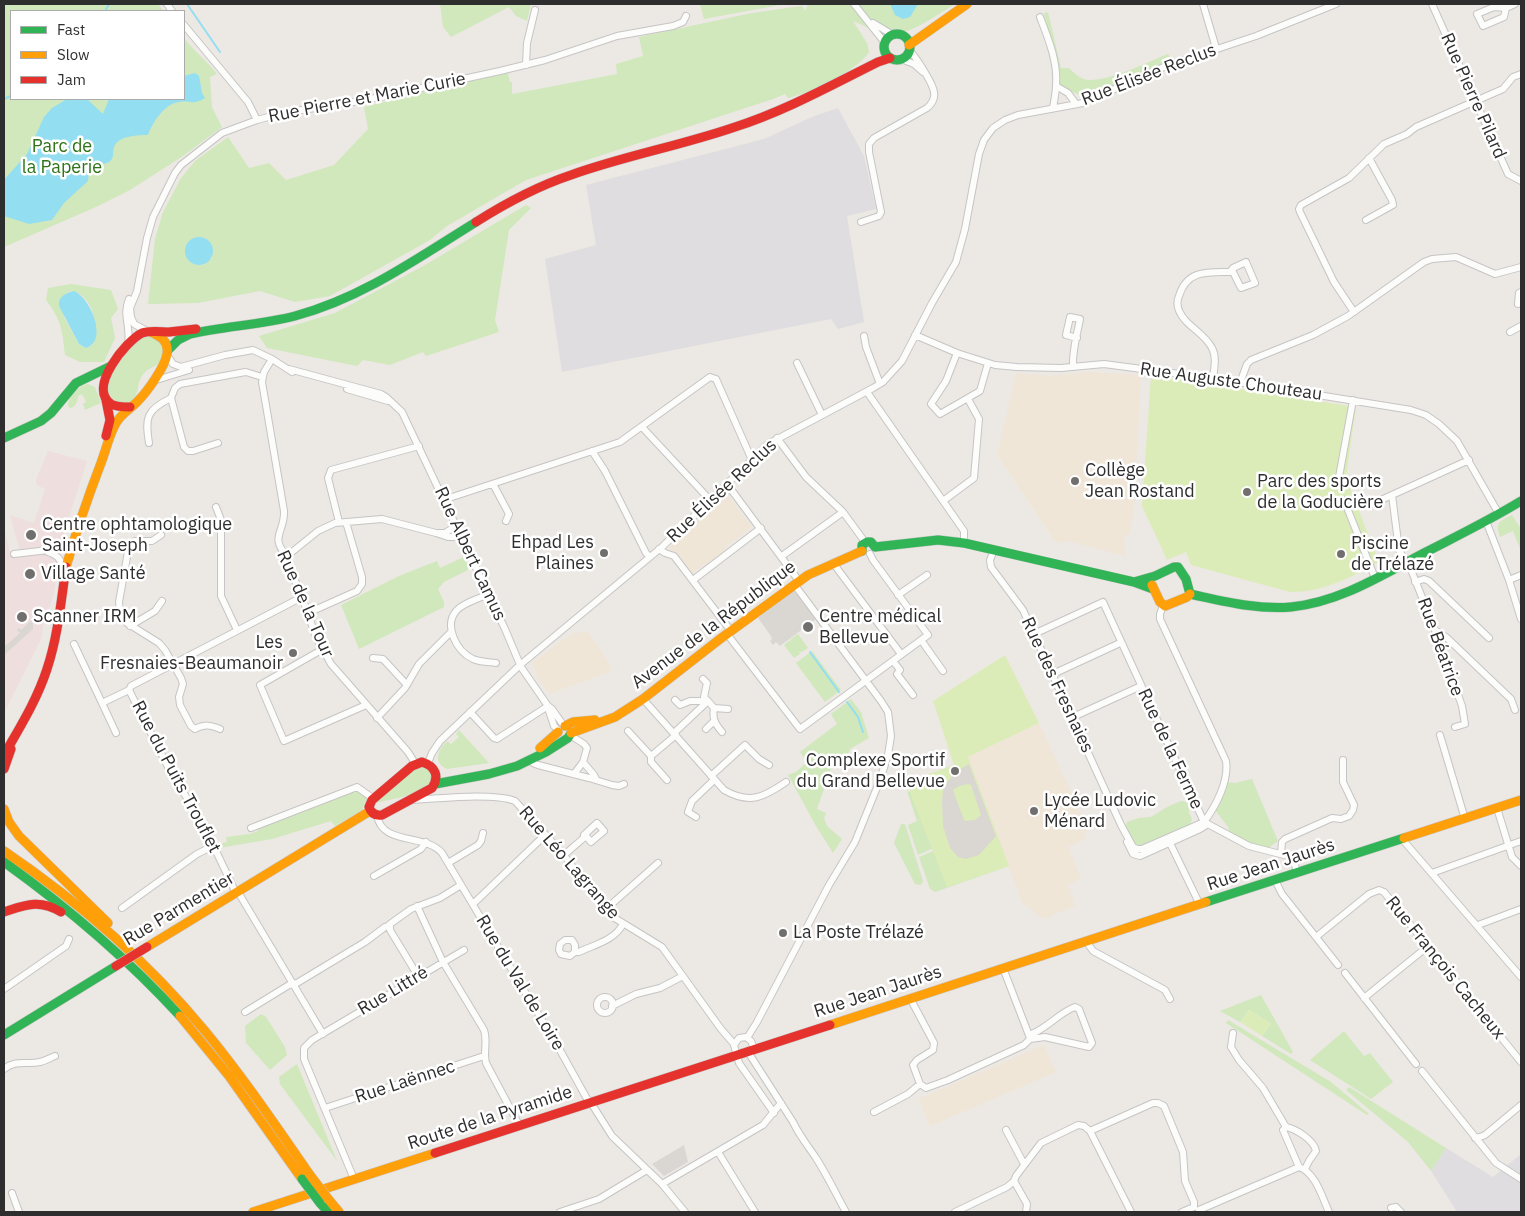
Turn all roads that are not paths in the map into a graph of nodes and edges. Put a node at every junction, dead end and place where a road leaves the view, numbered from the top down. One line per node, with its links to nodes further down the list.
1 (854, 4): 11 (street)
2 (966, 4): 12 (main road)
3 (1203, 4): 18 (street)
4 (1336, 4): 18 (street, Rue Élisée Reclus)
5 (1432, 4): 26 (street, Rue Pierre Pilard)
6 (1515, 4): 7 (street)
7 (1506, 8)
8 (535, 10): 21 (street)
9 (686, 16): 21 (street, Rue Pierre et Marie Curie)
10 (1040, 17): 25 (street)
11 (868, 20): 14 (street); 16 (street)
12 (942, 20): 15 (main road); 17 (main road)
13 (185, 27): 29 (street)
14 (893, 35): 15 (main road); 16 (main road)
15 (904, 36): 17 (main road)
16 (885, 46): 19 (main road); 22 (main road)
17 (909, 48): 20 (main road); 23 (street)
18 (1216, 48): 27 (street, Rue Élisée Reclus)
19 (890, 58): 20 (main road); 22 (main road)
20 (901, 59): 23 (street)
21 (526, 65): 29 (street, Rue Pierre et Marie Curie)
22 (858, 72): 41 (main road)
23 (926, 74): 33 (street)
24 (1521, 74): 26 (street)
25 (1056, 86): 27 (street); 28 (street)
26 (1475, 101): 30 (street); 31 (street, Rue Pierre Pilard)
27 (1076, 104): 28 (street, Rue Élisée Reclus)
28 (1053, 108): 44 (street, Rue Élisée Reclus)
29 (257, 120): 36 (street, Rue Pierre et Marie Curie)
30 (1370, 158): 32 (street); 39 (street)
31 (1521, 181)
32 (1366, 220)
33 (861, 222)
34 (1521, 267): 39 (street)
35 (1232, 270): 57 (street)
36 (137, 285): 42 (street, Rue Pierre et Marie Curie); 47 (street, Rue Pierre et Marie Curie)
37 (1521, 292): 38 (street)
38 (1518, 304)
39 (1354, 312): 60 (street)
40 (1521, 326): 43 (street)
41 (229, 328): 42 (main road); 49 (main road)
42 (149, 332): 47 (main road); 49 (main road)
43 (1510, 332)
44 (915, 335): 50 (street, Rue Auguste Chouteau); 61 (street, Rue Élisée Reclus)
45 (864, 336): 61 (street)
46 (1077, 338): 55 (street)
47 (128, 343): 54 (main road)
48 (236, 352): 49 (street, Rue Albert Camus); 51 (street, Rue Albert Camus); 59 (street, Rue Albert Camus)
49 (168, 353): 59 (main road)
50 (956, 353): 53 (street, Rue Auguste Chouteau); 65 (street)
51 (272, 359): 56 (street); 74 (street, Rue Albert Camus)
52 (797, 363): 68 (street)
53 (988, 363): 55 (street, Rue Auguste Chouteau); 65 (street)
54 (114, 365): 58 (main road); 63 (main road)
55 (1073, 367): 57 (street, Rue Auguste Chouteau)
56 (262, 377): 64 (street); 106 (street, Rue de la Tour)
57 (1213, 379): 60 (street, Rue Auguste Chouteau)
58 (80, 381): 63 (main road); 70 (main road)
59 (152, 381): 67 (main road)
60 (1240, 383): 66 (street, Rue Auguste Chouteau)
61 (880, 384): 62 (street, Rue Élisée Reclus)
62 (867, 392): 68 (street, Rue Élisée Reclus); 85 (street)
63 (104, 394): 67 (main road); 99 (main road)
64 (171, 398): 72 (street); 73 (street)
65 (968, 399): 85 (street)
66 (1353, 400): 77 (street, Rue Auguste Chouteau); 78 (street)
67 (130, 407): 111 (main road)
68 (822, 415): 71 (street, Rue Élisée Reclus)
69 (642, 427): 75 (street); 76 (street); 83 (street)
70 (4, 438)
71 (777, 438): 76 (street, Rue Élisée Reclus); 89 (street)
72 (149, 443)
73 (218, 443)
74 (419, 446): 82 (street, Rue Albert Camus); 93 (street)
75 (592, 451): 79 (street); 108 (street)
76 (752, 460): 80 (street, Rue Élisée Reclus)
77 (1469, 460): 81 (street); 90 (street, Rue Auguste Chouteau)
78 (1339, 477)
79 (493, 484): 82 (street); 91 (street)
80 (727, 484): 83 (street, Rue Élisée Reclus); 95 (street)
81 (1392, 495): 87 (street); 110 (street, Rue Béatrice)
82 (444, 500): 94 (street, Rue Albert Camus)
83 (710, 500): 101 (street, Rue Élisée Reclus)
84 (1344, 500): 115 (street)
85 (943, 501): 100 (street)
86 (1521, 501): 90 (main road)
87 (1370, 505)
88 (216, 507): 132 (street)
89 (844, 512): 102 (street); 107 (street)
90 (1500, 514): 92 (main road)
91 (506, 521)
92 (1486, 521): 110 (main road); 117 (street)
93 (342, 522): 96 (street); 106 (street); 128 (street)
94 (456, 526): 96 (street); 98 (street, Rue Albert Camus)
95 (762, 528): 107 (street); 116 (street)
96 (436, 533): 98 (street)
97 (162, 535): 131 (street)
98 (461, 537): 122 (street, Rue Albert Camus)
99 (68, 542): 104 (street); 111 (main road)
100 (964, 543): 102 (main road, Avenue de la République); 103 (main road, Avenue de la République)
101 (659, 549): 108 (street, Rue Élisée Reclus); 116 (street)
102 (868, 549): 109 (main road, Avenue de la République); 124 (street)
103 (994, 550): 119 (main road, Avenue de la République); 136 (street, Rue des Fresnaies)
104 (44, 551): 105 (street); 111 (street)
105 (14, 554)
106 (288, 556): 125 (street, Rue de la Tour)
107 (782, 556): 118 (street)
108 (650, 557): 147 (street, Rue Élisée Reclus)
109 (833, 563): 118 (main road, Avenue de la République); 142 (street)
110 (1407, 563): 115 (main road); 120 (street, Rue Béatrice)
111 (64, 567): 130 (main road); 148 (main road)
112 (927, 575): 124 (street)
113 (1521, 575): 117 (street)
114 (1155, 576): 119 (main road, Avenue de la République); 121 (main road); 123 (main road, Avenue de la République)
115 (1375, 578): 123 (main road)
116 (693, 580): 135 (street)
117 (1509, 580): 129 (street)
118 (797, 582): 135 (main road, Avenue de la République); 152 (street)
119 (1134, 582): 121 (main road, Avenue de la République)
120 (1415, 582): 133 (street, Rue Béatrice); 137 (street)
121 (1153, 589): 127 (main road)
122 (488, 594): 134 (street); 147 (street, Rue Albert Camus)
123 (1190, 594): 127 (main road)
124 (898, 595): 138 (street)
125 (302, 597): 128 (street, Rue de la Tour); 132 (street)
126 (162, 601): 131 (street)
127 (1163, 606): 207 (street)
128 (308, 613): 141 (street, Rue de la Tour)
129 (1521, 619)
130 (58, 625): 148 (main road); 190 (main road)
131 (130, 626): 146 (street)
132 (237, 630): 146 (street)
133 (1434, 630): 165 (street); 171 (street, Rue Béatrice)
134 (451, 632): 145 (street); 153 (street)
135 (729, 633): 152 (street); 157 (main road, Avenue de la République)
136 (1034, 634): 139 (street, Rue de la Ferme); 150 (street, Rue des Fresnaies)
137 (1489, 638)
138 (921, 640): 142 (street); 149 (street)
139 (1120, 643): 150 (street); 154 (street, Rue de la Ferme)
140 (74, 644): 160 (street)
141 (323, 649): 161 (street, Rue de la Tour); 161 (street)
142 (900, 654): 144 (street)
143 (373, 658): 153 (street)
144 (892, 660): 152 (street); 156 (street)
145 (496, 663)
146 (173, 665): 155 (street); 172 (street)
147 (520, 665): 162 (street, Rue Albert Camus); 166 (street, Rue Élisée Reclus)
148 (46, 668): 167 (main road); 182 (main road)
149 (942, 671)
150 (1052, 674): 168 (street, Rue des Fresnaies)
151 (703, 679): 159 (street)
152 (866, 681): 267 (street)
153 (407, 685): 169 (street)
154 (1140, 686): 168 (street); 207 (street, Rue de la Ferme)
155 (130, 689): 160 (street); 217 (street, Rue du Puits Trouflet)
156 (912, 695)
157 (643, 699): 175 (main road, Avenue de la République); 178 (street)
158 (675, 700): 159 (street)
159 (708, 701): 163 (street); 178 (street)
160 (102, 703): 177 (street)
161 (366, 705): 169 (street, Rue de la Tour)
162 (548, 706): 166 (street); 175 (street, Rue Albert Camus)
163 (714, 708): 164 (street); 170 (street)
164 (728, 709)
165 (1516, 710)
166 (470, 712): 188 (street, Rue Élisée Reclus)
167 (23, 716): 180 (main road); 181 (main road)
168 (1073, 717): 213 (street, Rue des Fresnaies)
169 (377, 718): 187 (street, Rue de la Tour)
170 (714, 721): 173 (street); 176 (street)
171 (1455, 727)
172 (220, 729)
173 (706, 729)
174 (628, 730): 183 (street)
175 (564, 732): 184 (main road, Avenue de la République); 186 (street, Rue Albert Camus); 191 (main road, Avenue de la République)
176 (722, 732)
177 (116, 733)
178 (675, 734): 183 (street); 193 (street)
179 (1440, 734): 206 (street)
180 (4, 742)
181 (4, 748)
182 (4, 755)
183 (651, 756): 195 (street)
184 (531, 759): 192 (street); 197 (main road, Avenue de la République)
185 (1343, 760): 219 (street)
186 (583, 762): 192 (street); 194 (street)
187 (415, 763): 188 (main road); 199 (main road)
188 (428, 763): 191 (main road)
189 (769, 765): 193 (street)
190 (4, 769)
191 (436, 771): 197 (main road)
192 (574, 774): 194 (street)
193 (713, 778): 196 (street); 205 (street)
194 (596, 779): 198 (street)
195 (667, 780)
196 (786, 782)
197 (436, 784): 200 (main road, Rue Parmentier)
198 (624, 784)
199 (374, 798): 204 (main road); 208 (street)
200 (410, 800): 204 (main road, Rue Parmentier); 210 (street, Rue Léo Lagrange)
201 (1521, 800): 202 (main road, Rue Jean Jaurès)
202 (1497, 808): 206 (main road, Rue Jean Jaurès); 216 (street)
203 (4, 809): 259 (main road)
204 (374, 813): 215 (street, Rue du Val de Loire); 230 (main road, Rue Parmentier)
205 (696, 817)
206 (1465, 818): 212 (main road, Rue Jean Jaurès)
207 (1206, 823): 213 (street); 219 (street, Rue de la Ferme)
208 (251, 828)
209 (483, 833): 222 (street)
210 (545, 835): 220 (street, Rue Léo Lagrange); 231 (street)
211 (586, 836): 220 (street)
212 (1402, 839): 225 (main road, Rue Jean Jaurès); 226 (street)
213 (1169, 840): 232 (street)
214 (1521, 841): 216 (street)
215 (426, 842): 222 (street, Rue du Val de Loire); 227 (street)
216 (1509, 845): 224 (street); 226 (street)
217 (213, 846): 230 (street, Rue du Puits Trouflet); 234 (street)
218 (4, 851): 259 (main road)
219 (1281, 854): 225 (street)
220 (564, 855): 235 (street, Rue Léo Lagrange)
221 (4, 862): 262 (main road)
222 (448, 863): 229 (street, Rue du Val de Loire)
223 (658, 863): 235 (street)
224 (1521, 866)
225 (1298, 873): 228 (main road, Rue Jean Jaurès)
226 (1432, 873): 239 (street)
227 (374, 876)
228 (1275, 880): 232 (main road, Rue Jean Jaurès); 241 (street)
229 (461, 886): 231 (street, Rue du Val de Loire); 233 (street)
230 (237, 893): 254 (street, Rue du Puits Trouflet); 265 (main road, Rue Parmentier, bridge)
231 (473, 904): 278 (street, Rue du Val de Loire)
232 (1200, 905): 243 (main road, Rue Jean Jaurès)
233 (417, 906): 240 (street); 247 (street)
234 (122, 908)
235 (606, 909): 238 (street, Rue Léo Lagrange)
236 (1521, 909): 239 (street)
237 (4, 912): 262 (main road)
238 (623, 924): 246 (street); 252 (street, Rue Léo Lagrange)
239 (1478, 925): 253 (street)
240 (390, 926): 251 (street); 254 (street)
241 (1316, 937): 244 (street, Rue François Cacheux); 248 (street)
242 (69, 939): 255 (street)
243 (1086, 941): 249 (main road, Rue Jean Jaurès); 258 (street)
244 (1427, 947): 257 (street); 273 (street, Rue François Cacheux)
245 (464, 950): 247 (street, Rue Littré)
246 (575, 952)
247 (443, 962): 251 (street, Rue Littré); 272 (street)
248 (1338, 965)
249 (1004, 968): 256 (main road, Rue Jean Jaurès); 266 (street)
250 (1344, 973): 257 (street)
251 (418, 976): 264 (street, Rue Littré)
252 (683, 976): 260 (street); 268 (street, Rue Léo Lagrange)
253 (1521, 977)
254 (293, 984): 261 (street); 264 (street, Rue du Puits Trouflet)
255 (4, 989)
256 (910, 998): 269 (main road, Rue Jean Jaurès); 277 (street)
257 (1364, 998): 274 (street)
258 (1170, 999)
259 (177, 1000): 293 (main road)
260 (612, 1006)
261 (245, 1012)
262 (185, 1023): 293 (main road)
263 (1232, 1033): 285 (street)
264 (323, 1034): 281 (street, Rue Littré)
265 (4, 1035)
266 (1030, 1037): 266 (street); 277 (street)
267 (747, 1038): 268 (street); 269 (street)
268 (734, 1044): 270 (street)
269 (751, 1051): 270 (main road, Rue Jean Jaurès); 279 (street)
270 (736, 1055): 278 (main road, Route de la Pyramide); 283 (street)
271 (55, 1056): 275 (street)
272 (484, 1056): 281 (street, Rue Laënnec); 284 (street)
273 (1521, 1062)
274 (1416, 1064)
275 (4, 1069)
276 (1422, 1072): 288 (street)
277 (920, 1084): 282 (street)
278 (591, 1102): 284 (main road, Route de la Pyramide); 292 (street, Rue du Val de Loire)
279 (781, 1103): 283 (street); 308 (street)
280 (1521, 1105): 288 (street)
281 (325, 1108): 294 (street, Rue Littré)
282 (874, 1112)
283 (774, 1113): 289 (street)
284 (519, 1125): 294 (main road, Route de la Pyramide)
285 (1286, 1126): 291 (street); 291 (street)
286 (1006, 1130): 290 (street)
287 (1090, 1131): 290 (street); 300 (street); 311 (street)
288 (1474, 1138): 295 (street)
289 (718, 1152): 297 (street); 307 (street)
290 (1024, 1164): 296 (street)
291 (1302, 1168): 300 (street); 313 (street)
292 (647, 1170): 297 (street, Rue du Val de Loire); 305 (street)
293 (306, 1176): 303 (main road, bridge); 304 (main road, bridge)
294 (354, 1179): 302 (main road, Route de la Pyramide)
295 (1521, 1179)
296 (1014, 1182): 309 (street); 310 (street)
297 (662, 1184): 306 (street, Rue du Val de Loire)
298 (12, 1194): 301 (street)
299 (1391, 1208): 314 (street)
300 (1197, 1210): 312 (street)
301 (19, 1212)
302 (252, 1212)
303 (328, 1212)
304 (339, 1212)
305 (560, 1212)
306 (685, 1212)
307 (755, 1212)
308 (846, 1212)
309 (955, 1212)
310 (1026, 1212)
311 (1131, 1212)
312 (1182, 1212)
313 (1329, 1212)
314 (1401, 1212)

